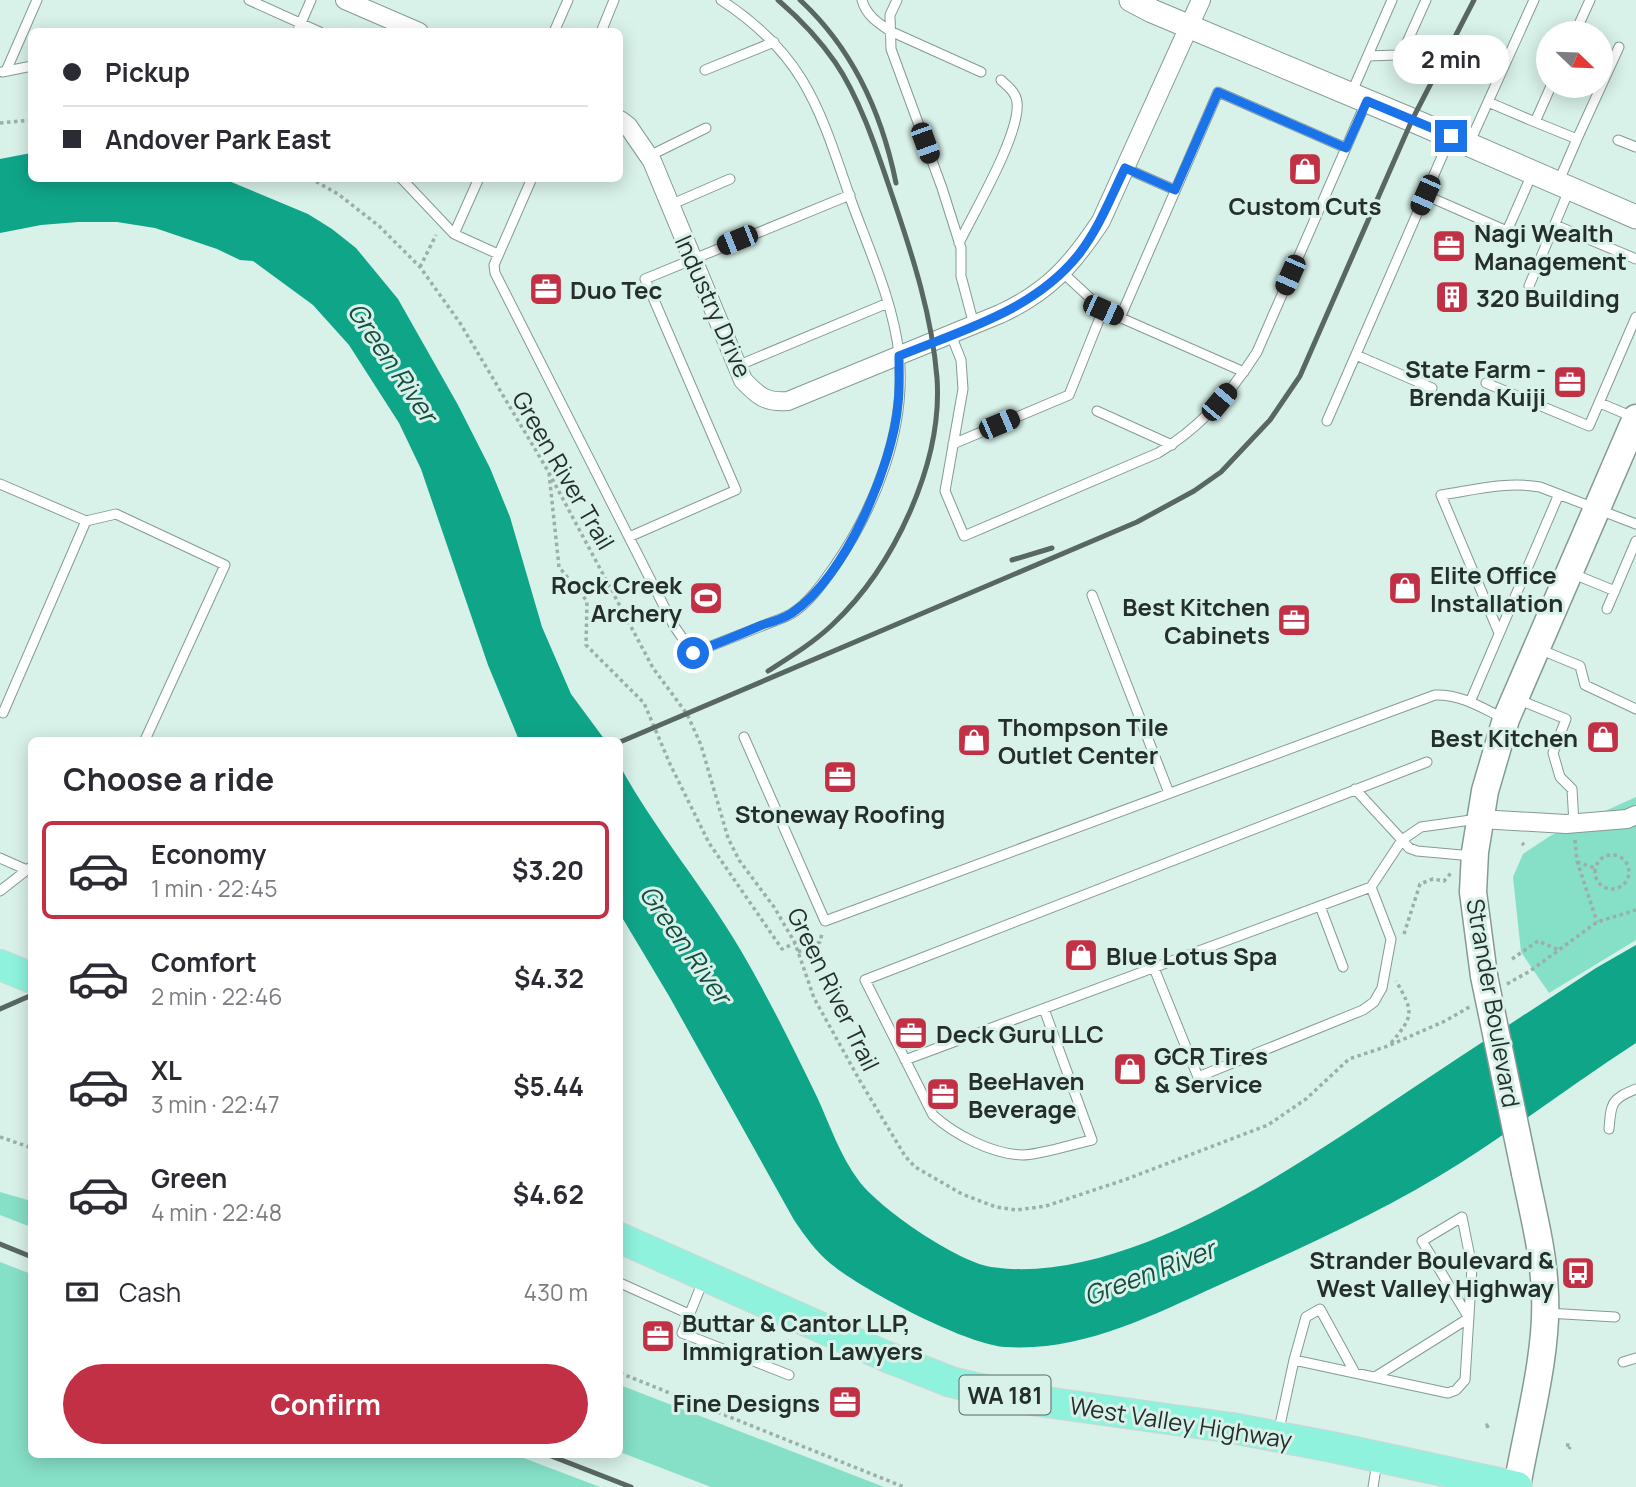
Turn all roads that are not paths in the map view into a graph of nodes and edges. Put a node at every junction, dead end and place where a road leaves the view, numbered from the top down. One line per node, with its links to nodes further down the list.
1 (37, 0): 28 (lane)
2 (249, 0): 17 (lane)
3 (311, 0): 17 (lane)
4 (345, 0): 19 (street)
5 (568, 0): 20 (lane)
6 (614, 0): 21 (lane)
7 (721, 0): 23 (lane)
8 (862, 0): 22 (lane)
9 (897, 0): 22 (lane)
10 (1131, 0): 18 (street)
11 (1201, 0): 18 (street, Industry Drive)
12 (1392, 0): 25 (lane)
13 (1426, 0): 25 (lane)
14 (1534, 0): 33 (lane)
15 (1590, 0): 16 (lane)
16 (1580, 21)
17 (299, 27)
18 (1189, 27): 31 (street); 43 (street, Industry Drive)
19 (410, 28)
20 (556, 28)
21 (603, 28)
22 (890, 30): 29 (lane); 57 (lane)
23 (774, 42): 27 (lane); 51 (lane)
24 (1619, 47): 37 (lane)
25 (1368, 56): 31 (lane)
26 (28, 67): 28 (lane)
27 (705, 70)
28 (3, 72)
29 (981, 72)
30 (1000, 80): 57 (lane)
31 (1359, 97): 38 (street); 40 (lane)
32 (1546, 98): 35 (lane)
33 (1488, 102): 35 (lane); 38 (lane)
34 (623, 122): 42 (street, Industry Drive)
35 (1535, 122): 37 (lane)
36 (706, 128): 42 (lane)
37 (1577, 139): 49 (lane)
38 (1460, 140): 44 (street); 52 (lane)
39 (1618, 140): 41 (lane)
40 (1346, 148): 50 (lane); 72 (lane)
41 (1636, 148)
42 (649, 156): 53 (street, Industry Drive)
43 (1125, 168): 50 (lane); 61 (street, Industry Drive)
44 (1533, 172): 49 (street); 52 (lane)
45 (730, 179): 53 (lane)
46 (405, 182): 56 (lane)
47 (477, 182): 56 (lane)
48 (530, 182): 58 (lane)
49 (1564, 186): 54 (street); 55 (lane)
50 (1175, 190): 66 (lane)
51 (850, 195): 59 (lane); 63 (lane)
52 (1425, 195): 69 (lane)
53 (670, 205): 59 (street, Industry Drive)
54 (1636, 217)
55 (1555, 225): 60 (lane); 62 (lane)
56 (454, 234): 58 (lane)
57 (959, 243): 67 (lane)
58 (498, 254): 86 (lane)
59 (692, 258): 71 (street, Industry Drive); 86 (lane)
60 (1636, 259)
61 (1062, 272): 64 (lane); 67 (street, Industry Drive)
62 (1529, 286)
63 (888, 303): 70 (lane); 71 (lane)
64 (1103, 310): 66 (lane); 79 (lane)
65 (1636, 317): 75 (lane)
66 (1119, 318): 72 (lane)
67 (974, 325): 68 (street, Industry Drive)
68 (951, 335): 70 (street, Industry Drive); 79 (lane)
69 (1356, 355): 74 (lane); 78 (lane)
70 (899, 356): 71 (street, Industry Drive); 86 (lane)
71 (737, 366)
72 (1244, 372): 80 (lane)
73 (1486, 383): 75 (lane)
74 (1432, 388)
75 (1600, 403): 77 (lane)
76 (1097, 411): 80 (lane)
77 (1636, 418): 83 (main road, Strander Boulevard)
78 (1327, 421)
79 (953, 444): 80 (lane)
80 (1172, 444)
81 (0, 484): 84 (lane)
82 (1559, 494): 83 (lane); 92 (lane); 92 (lane)
83 (1597, 508): 85 (lane); 88 (main road, Strander Boulevard)
84 (86, 522): 97 (lane); 98 (lane)
85 (1636, 524)
86 (629, 537)
87 (1636, 541): 89 (lane)
88 (1569, 572): 89 (lane); 93 (main road, Strander Boulevard)
89 (1615, 590): 91 (lane)
90 (1092, 595): 102 (lane)
91 (1607, 609)
92 (1499, 632): 94 (lane)
93 (1536, 648): 95 (main road, Strander Boulevard); 96 (lane)
94 (1470, 702): 95 (lane); 102 (lane)
95 (1511, 709): 104 (main road, Strander Boulevard); 105 (lane)
96 (1636, 709)
97 (3, 713)
98 (146, 737)
99 (744, 737): 102 (lane)
100 (1427, 762): 101 (lane)
101 (1355, 789): 106 (lane); 119 (lane)
102 (1169, 793)
103 (1636, 815): 105 (street)
104 (1480, 819): 105 (street); 106 (lane); 107 (main road, Strander Boulevard)
105 (1574, 824)
106 (1402, 840): 107 (lane); 111 (lane)
107 (1475, 857): 125 (main road, Strander Boulevard, bridge)
108 (0, 858): 109 (lane)
109 (28, 868)
110 (28, 869): 112 (lane)
111 (1370, 887): 113 (lane); 116 (lane)
112 (0, 891)
113 (1320, 906): 115 (lane); 116 (lane)
114 (0, 965): 117 (main road)
115 (1343, 967)
116 (1154, 968): 118 (lane)
117 (28, 976)
118 (1044, 1009): 119 (lane); 119 (lane)
119 (905, 1060)
120 (1636, 1088): 121 (lane)
121 (1609, 1129)
122 (623, 1239): 123 (main road, West Valley Highway / WA 181)
123 (705, 1276): 126 (lane); 135 (main road, West Valley Highway / WA 181)
124 (623, 1284): 126 (lane)
125 (1545, 1313): 127 (lane); 138 (main road, Strander Boulevard)
126 (689, 1314): 133 (lane)
127 (1615, 1317)
128 (1469, 1318): 128 (lane); 134 (lane); 134 (lane)
129 (1636, 1358): 131 (lane)
130 (1294, 1360): 132 (lane); 132 (lane); 135 (lane)
131 (1623, 1362)
132 (1355, 1373): 134 (lane)
133 (789, 1375)
134 (1374, 1377)
135 (1278, 1437): 136 (main road, West Valley Highway / WA 181)
136 (1378, 1457): 137 (lane); 138 (main road, West Valley Highway / WA 181)
137 (1373, 1487)
138 (1517, 1487)

